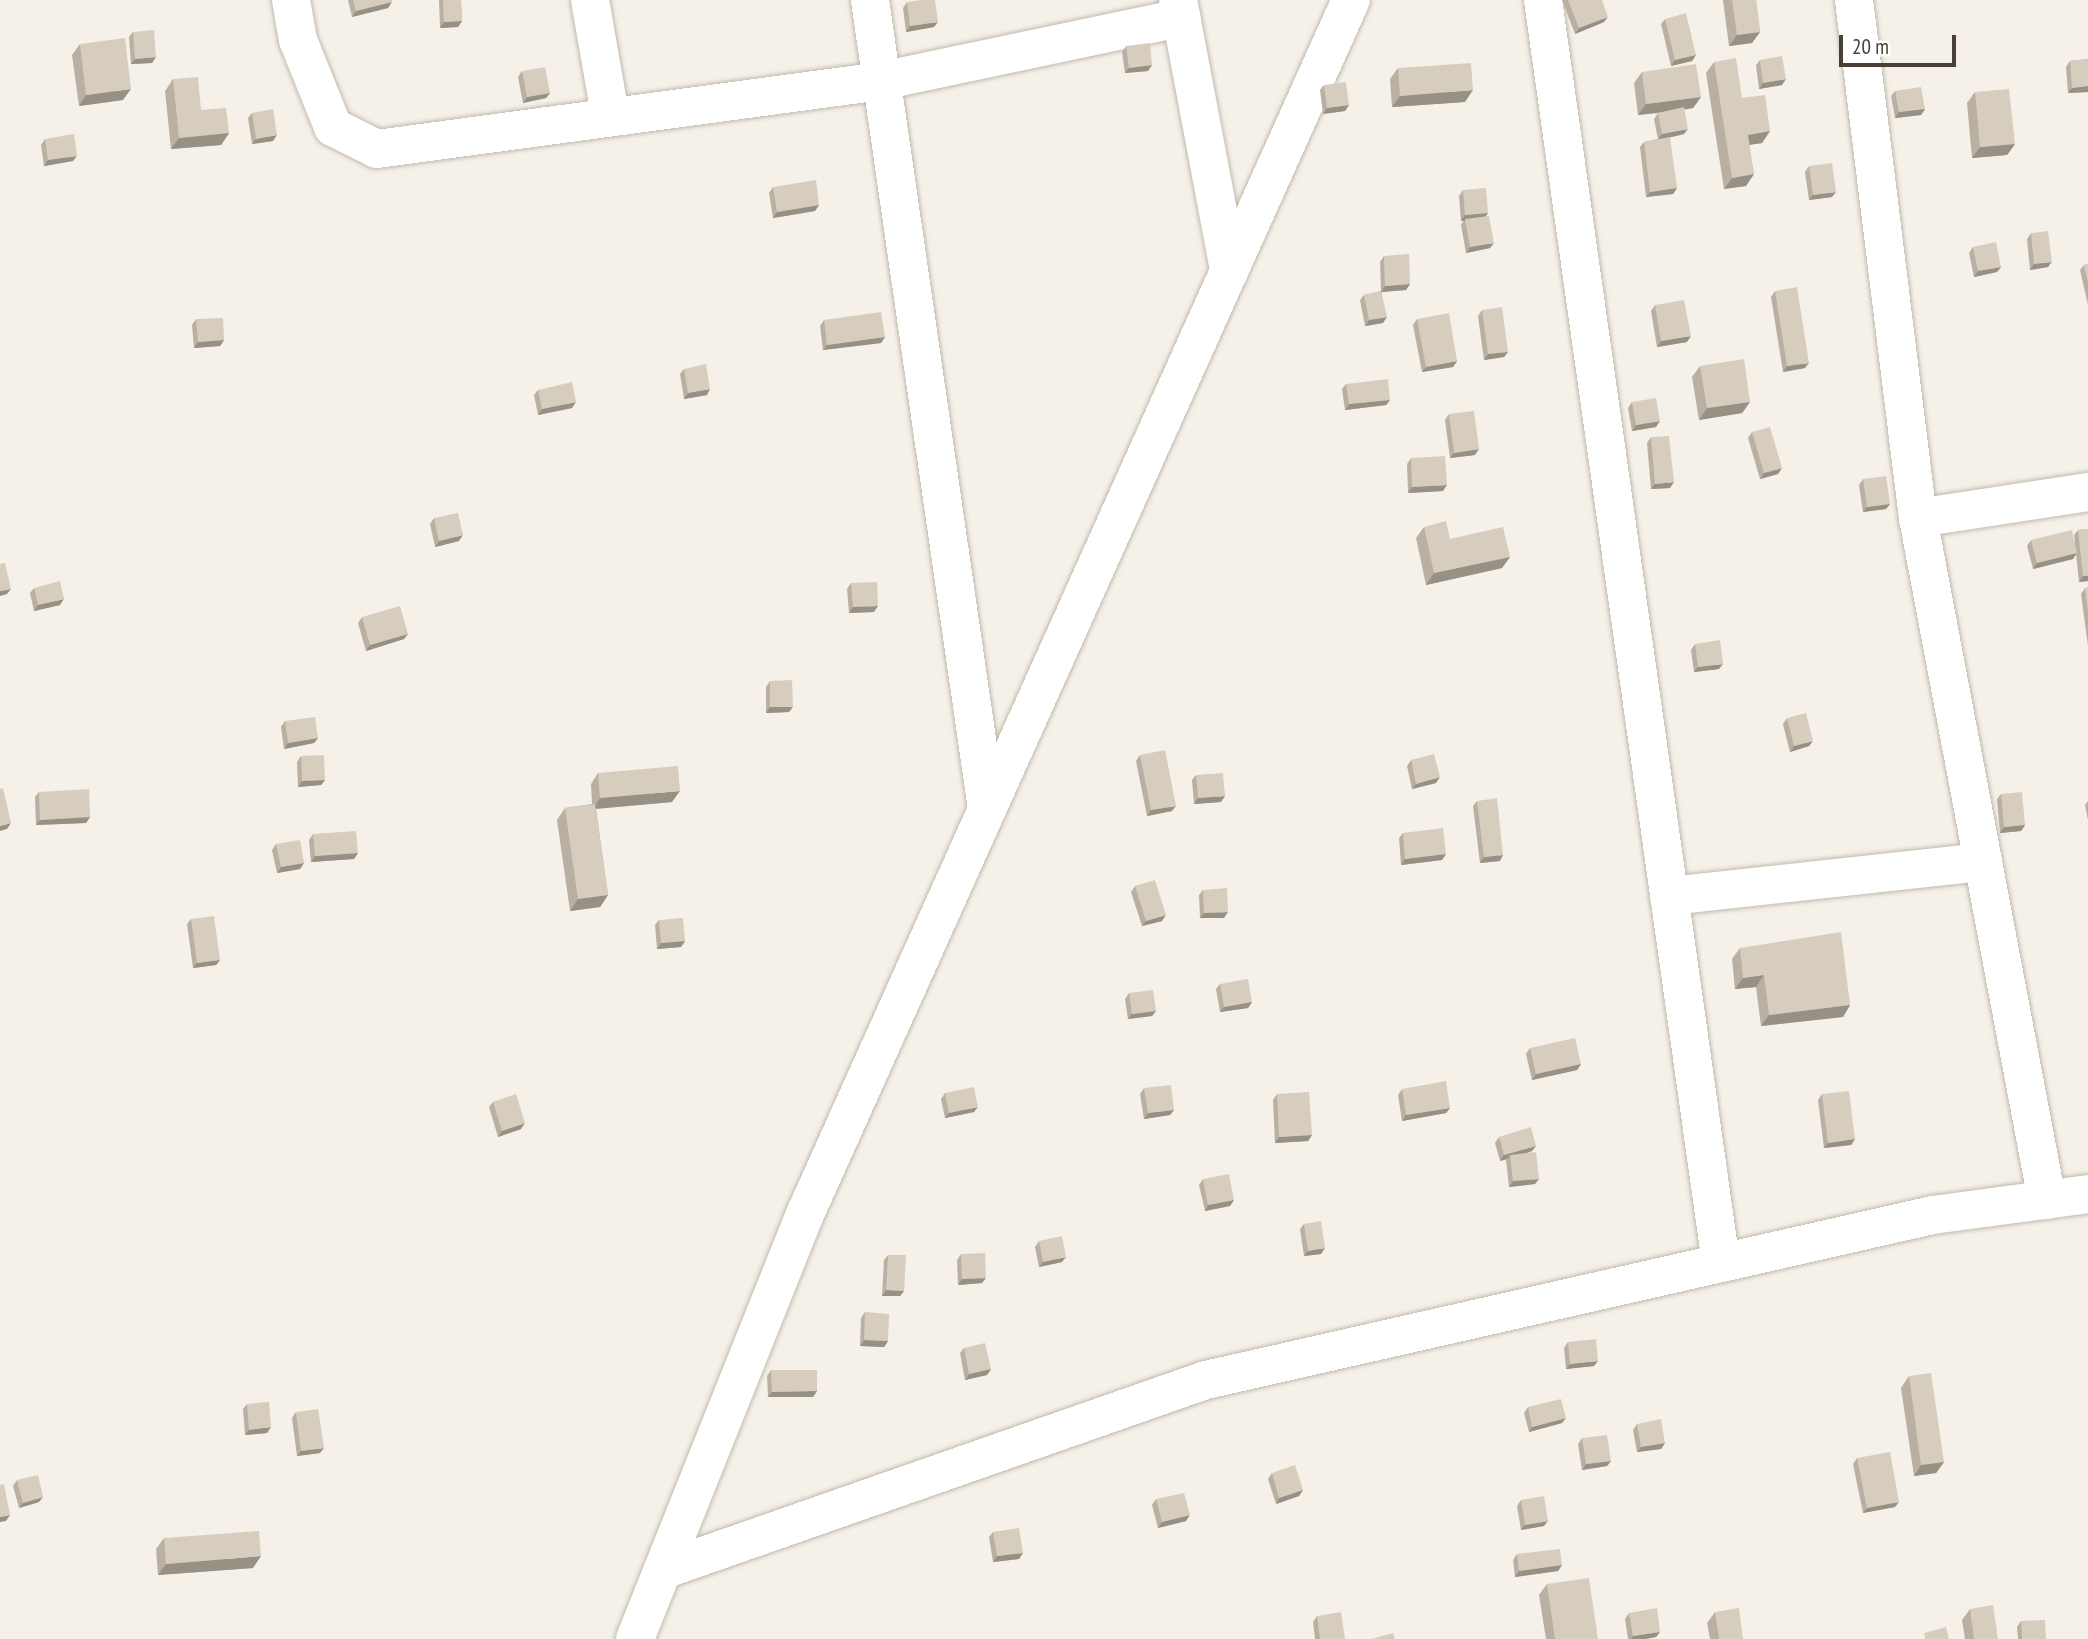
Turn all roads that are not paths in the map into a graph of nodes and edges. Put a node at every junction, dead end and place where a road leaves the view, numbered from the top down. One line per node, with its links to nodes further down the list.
1 (291, 0): 9 (street)
2 (590, 0): 9 (street)
3 (870, 0): 8 (street)
4 (1351, 0): 10 (street)
5 (1543, 0): 15 (street)
6 (1854, 0): 12 (street)
7 (1180, 9): 8 (street); 10 (street)
8 (881, 81): 9 (street); 13 (street)
9 (610, 115)
10 (1229, 271): 13 (street)
11 (2088, 492): 12 (street)
12 (1918, 518): 14 (street)
13 (987, 809): 19 (street)
14 (1983, 862): 15 (street); 17 (street)
15 (1669, 896): 18 (street)
16 (2088, 1194): 17 (street)
17 (2047, 1200): 18 (street)
18 (1721, 1264): 19 (street)
19 (663, 1570): 20 (street)
20 (635, 1639)

